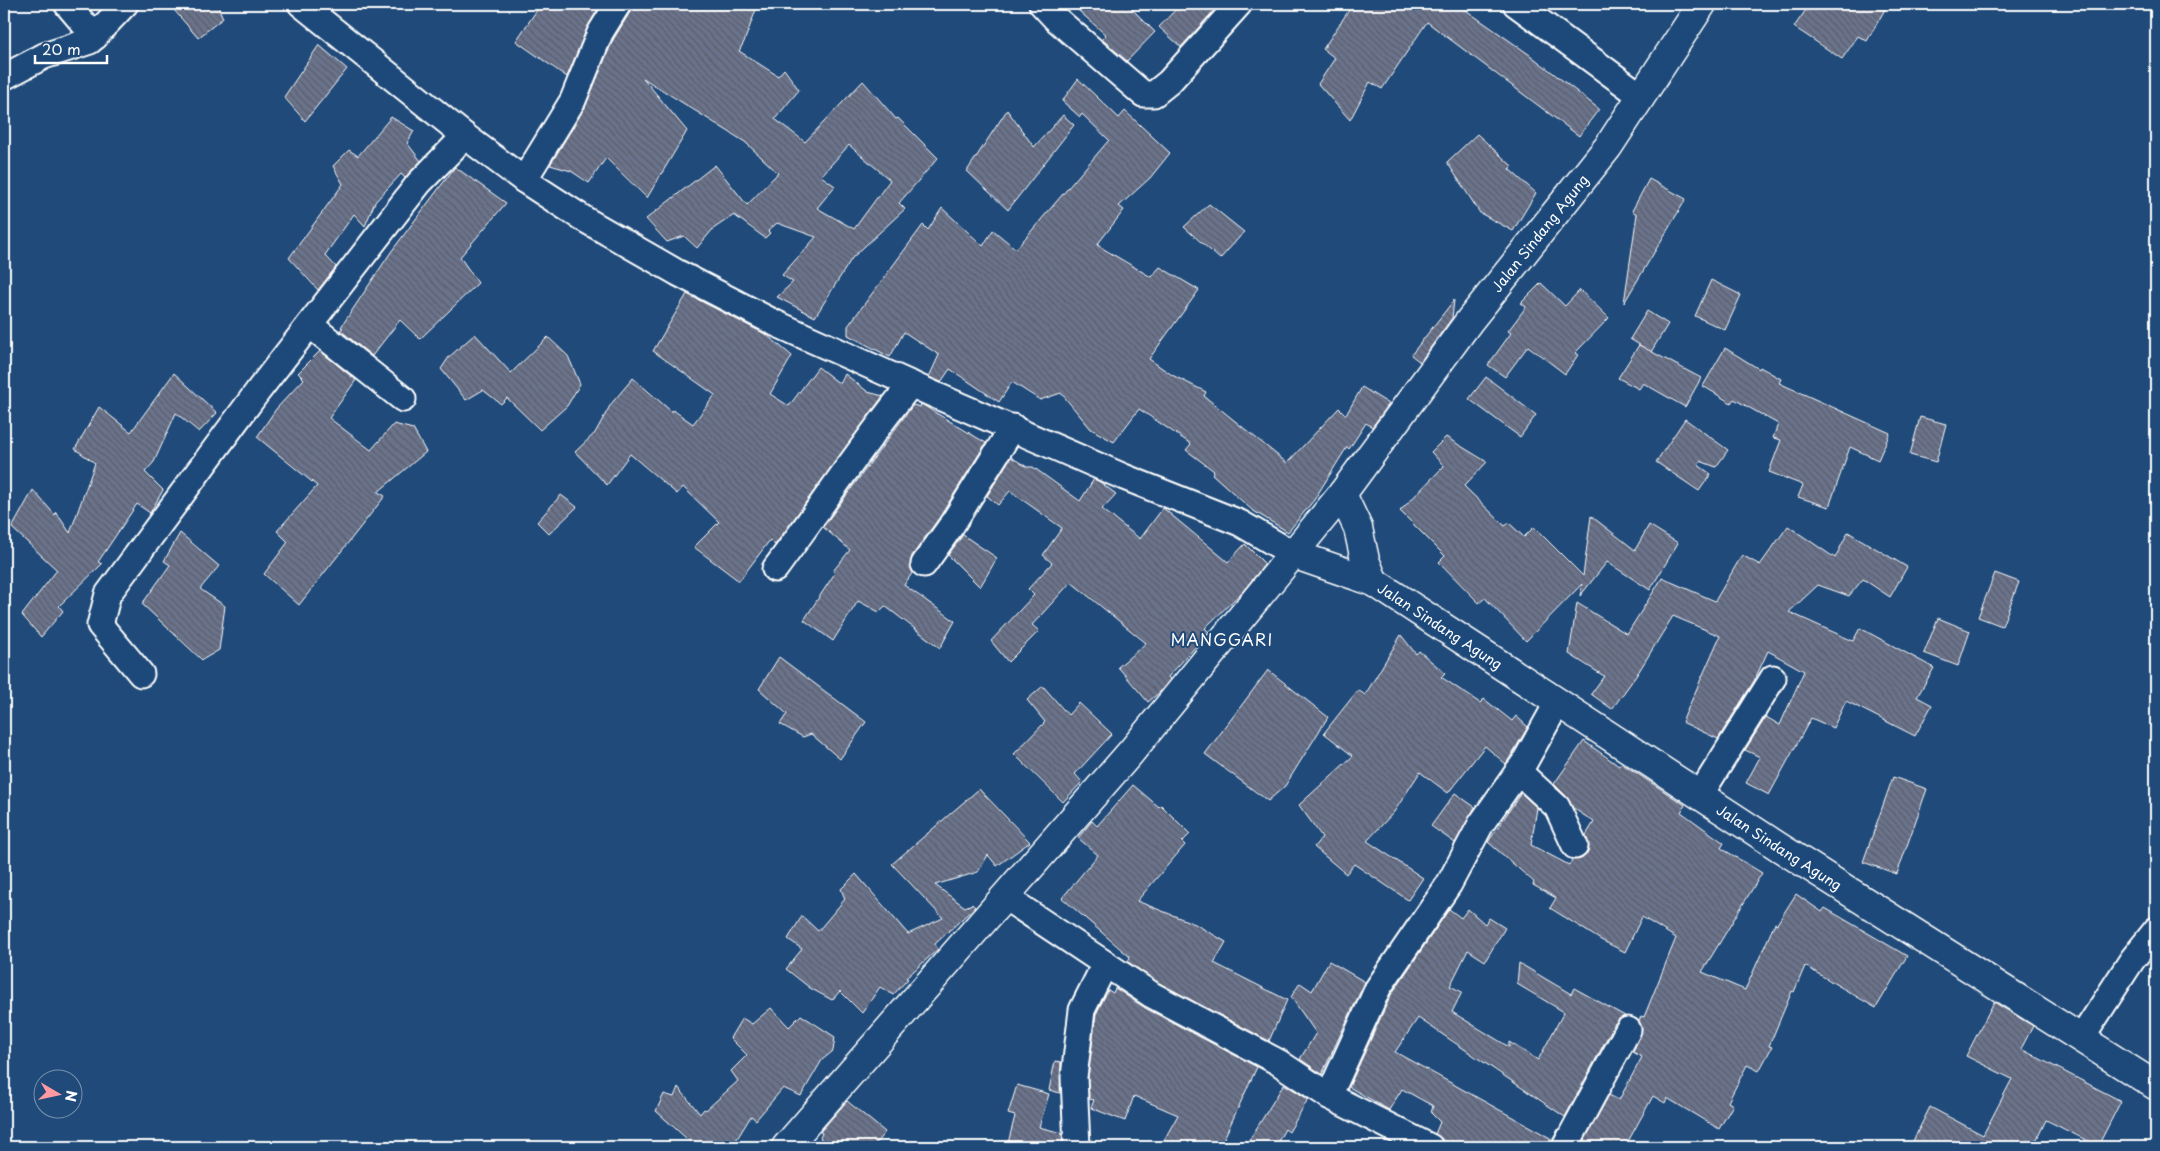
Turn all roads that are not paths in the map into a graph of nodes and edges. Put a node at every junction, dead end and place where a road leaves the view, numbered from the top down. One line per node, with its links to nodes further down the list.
1 (67, 4): 9 (street)
2 (125, 4): 9 (street)
3 (301, 4): 12 (street)
4 (618, 4): 13 (street)
5 (1042, 4): 6 (street)
6 (1239, 4)
7 (1516, 4): 11 (street)
8 (1702, 4): 11 (main road, Jalan Sindang Agung)
9 (95, 37): 10 (street)
10 (4, 77)
11 (1641, 96): 18 (main road, Jalan Sindang Agung)
12 (465, 136): 13 (street); 14 (street)
13 (524, 180): 15 (street)
14 (310, 324): 16 (street); 23 (street)
15 (911, 384): 17 (street); 21 (street)
16 (403, 400)
17 (1013, 428): 19 (street); 20 (street)
18 (1342, 494): 19 (main road, Jalan Sindang Agung); 22 (main road)
19 (1293, 554): 22 (main road, Jalan Sindang Agung); 29 (main road)
20 (924, 564)
21 (775, 568)
22 (1374, 582): 25 (main road, Jalan Sindang Agung)
23 (141, 674)
24 (1773, 678): 27 (street)
25 (1558, 702): 26 (street); 27 (main road, Jalan Sindang Agung)
26 (1518, 771): 28 (street); 35 (street)
27 (1700, 796): 33 (main road, Jalan Sindang Agung)
28 (1575, 846)
29 (1005, 897): 31 (street); 36 (main road)
30 (2156, 930): 33 (street)
31 (1105, 964): 35 (street); 37 (street)
32 (1628, 1030): 39 (street)
33 (2082, 1039): 34 (main road, Jalan Sindang Agung)
34 (2156, 1086)
35 (1329, 1096): 38 (street)
36 (786, 1147)
37 (1077, 1147)
38 (1430, 1147)
39 (1564, 1147)

